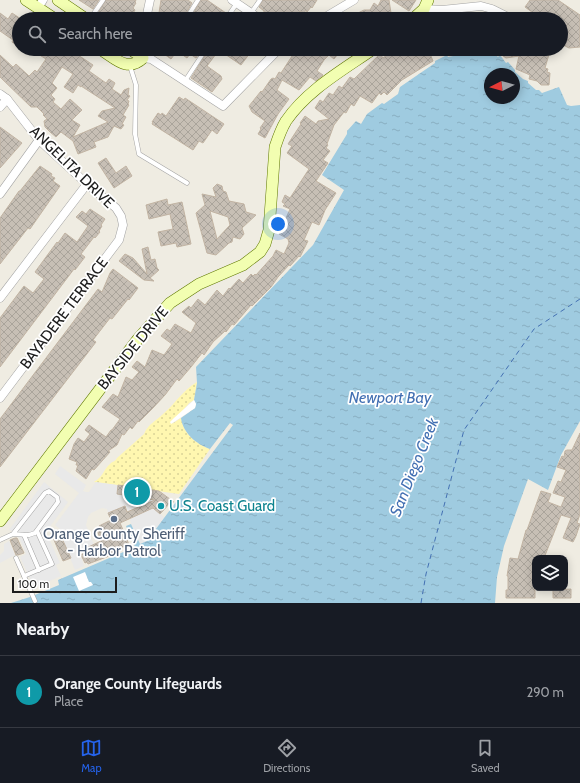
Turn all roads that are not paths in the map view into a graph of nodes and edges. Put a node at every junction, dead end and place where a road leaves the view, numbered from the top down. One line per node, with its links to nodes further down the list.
1 (26, 0): 9 (main road)
2 (58, 0): 12 (main road)
3 (103, 0): 13 (lane)
4 (150, 0): 14 (street)
5 (198, 0): 15 (lane)
6 (260, 0): 18 (lane)
7 (354, 0): 19 (street)
8 (234, 2): 16 (lane); 17 (street)
9 (40, 4): 11 (main road)
10 (426, 4): 20 (main road); 21 (street)
11 (48, 12)
12 (76, 12)
13 (95, 12)
14 (147, 12)
15 (190, 12)
16 (229, 12)
17 (249, 12)
18 (252, 12)
19 (334, 12)
20 (419, 12)
21 (498, 12)
22 (111, 56): 28 (main road)
23 (141, 56): 28 (main road)
24 (146, 56): 29 (street)
25 (201, 56): 29 (lane)
26 (272, 56): 29 (street)
27 (363, 56): 39 (main road, BAYSIDE DRIVE)
28 (130, 65): 33 (lane)
29 (185, 81)
30 (3, 97): 31 (street); 32 (street, ANGELITA DRIVE)
31 (0, 107)
32 (39, 140): 34 (street, ANGELITA DRIVE); 35 (street)
33 (187, 183)
34 (87, 184): 36 (street, ANGELITA DRIVE); 37 (street)
35 (0, 194)
36 (123, 225): 38 (street, BAYADERE TERRACE)
37 (0, 298)
38 (0, 398)
39 (0, 521)
40 (37, 531): 41 (lane); 42 (lane); 45 (lane)
41 (13, 534): 42 (lane); 43 (lane)
42 (24, 535): 45 (lane)
43 (0, 540)
44 (16, 558): 46 (lane)
45 (39, 570): 46 (lane)
46 (24, 576): 47 (lane)
47 (35, 601)

